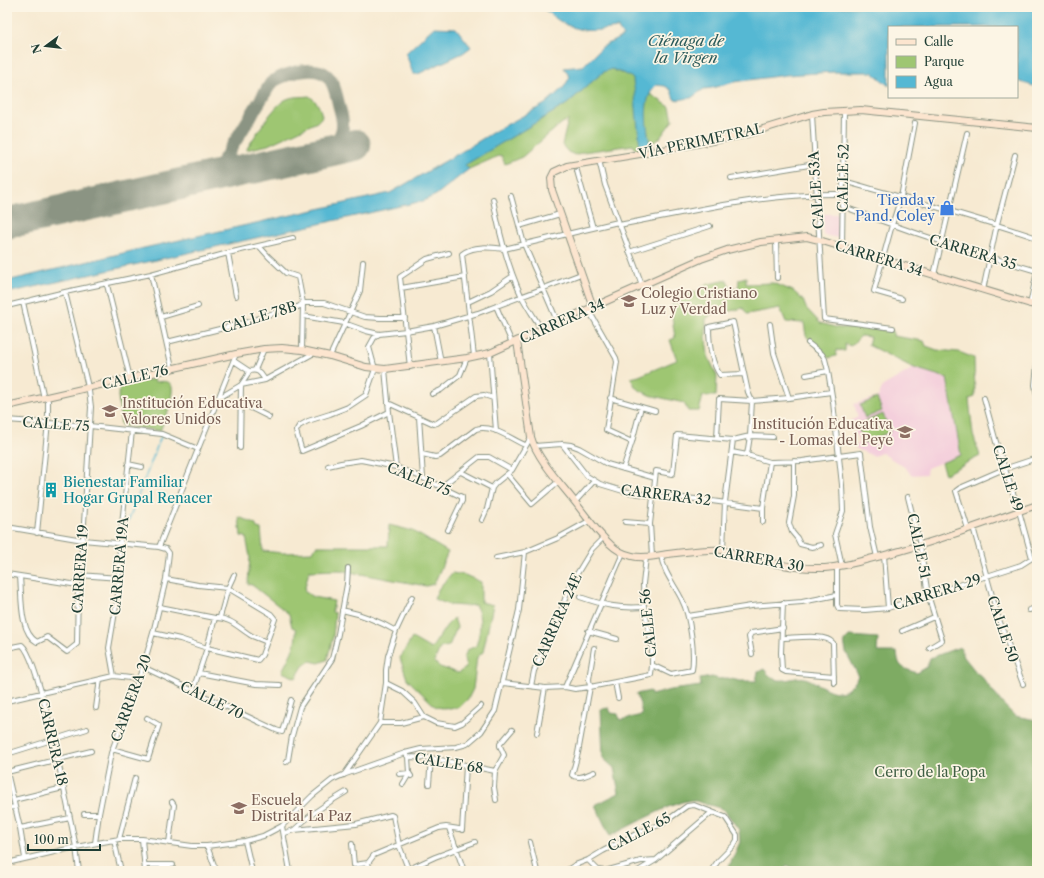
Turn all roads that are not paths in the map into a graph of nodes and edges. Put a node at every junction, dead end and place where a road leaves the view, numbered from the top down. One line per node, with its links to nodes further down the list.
1 (844, 110): 2 (street, VÍA PERIMETRAL); 4 (street, VÍA PERIMETRAL); 11 (street, CALLE 52)
2 (812, 114): 7 (street, VÍA PERIMETRAL); 8 (street, CALLE 53A)
3 (916, 123): 15 (street)
4 (1037, 128)
5 (967, 133): 18 (street)
6 (1014, 155): 21 (street)
7 (599, 160): 19 (street, VÍA PERIMETRAL); 20 (street)
8 (815, 164): 10 (street); 12 (street, CALLE 53A)
9 (577, 171): 25 (street)
10 (731, 178)
11 (843, 181): 13 (street, CALLE 52); 15 (street)
12 (816, 193): 13 (street); 20 (street); 30 (street, CALLE 53A)
13 (842, 194): 17 (street, CALLE 52)
14 (511, 196): 22 (street)
15 (901, 197): 18 (street); 24 (street)
16 (493, 200): 35 (street)
17 (842, 206): 24 (street, CARRERA 35); 34 (street, CALLE 52)
18 (950, 210): 21 (street); 31 (street)
19 (560, 214): 22 (street); 26 (street, VÍA PERIMETRAL)
20 (618, 224): 25 (street); 36 (street)
21 (997, 224): 28 (street); 39 (street)
22 (519, 226): 32 (street)
23 (710, 226): 36 (street)
24 (892, 226): 31 (street, CARRERA 35); 40 (street)
25 (593, 228): 26 (street)
26 (567, 234): 32 (street); 44 (street, VÍA PERIMETRAL)
27 (292, 238): 33 (street)
28 (1037, 238)
29 (776, 240): 30 (street, CARRERA 34); 48 (street); 50 (street, CARRERA 34)
30 (819, 240): 34 (street, CARRERA 34); 76 (street, CALLE 53A)
31 (942, 243): 39 (street, CARRERA 35); 45 (street)
32 (524, 244): 35 (street); 52 (street)
33 (259, 246): 37 (street); 60 (street)
34 (842, 246): 40 (street, CARRERA 34)
35 (504, 249): 46 (street); 47 (street)
36 (629, 252): 50 (street)
37 (228, 253): 43 (street); 55 (street)
38 (449, 253): 51 (street)
39 (989, 257): 42 (street, CARRERA 35); 53 (street)
40 (883, 259): 45 (street, CARRERA 34); 57 (street)
41 (363, 262): 67 (street)
42 (1037, 271): 61 (street)
43 (151, 274): 49 (street); 70 (street)
44 (581, 274): 52 (street); 66 (street, VÍA PERIMETRAL)
45 (934, 275): 53 (street, CARRERA 34)
46 (465, 276): 51 (street); 59 (street)
47 (513, 276): 56 (street); 59 (street)
48 (777, 278)
49 (107, 284): 54 (street); 103 (street)
50 (642, 285): 66 (street, CARRERA 34)
51 (401, 288): 71 (street)
52 (543, 288): 56 (street); 72 (street)
53 (983, 290): 61 (street, CARRERA 34)
54 (65, 292): 58 (street); 106 (street, CARRERA 19)
55 (236, 296)
56 (522, 296): 64 (street); 77 (street)
57 (902, 299)
58 (23, 302): 62 (street); 110 (street)
59 (468, 302): 69 (street)
60 (303, 303): 67 (street, CALLE 78B); 68 (street); 80 (street, CALLE 78B)
61 (1030, 305): 65 (street, CARRERA 34)
62 (7, 306)
63 (198, 306): 70 (street)
64 (496, 306): 69 (street); 81 (street)
65 (1037, 306)
66 (590, 308): 72 (street, CARRERA 34); 113 (street)
67 (351, 312): 71 (street, CALLE 78B); 73 (street)
68 (303, 316): 73 (street); 84 (street)
69 (469, 316): 75 (street); 89 (street)
70 (161, 317): 80 (street)
71 (405, 318): 78 (street)
72 (558, 323): 77 (street, CARRERA 34)
73 (344, 324): 79 (street); 88 (street)
74 (770, 324): 114 (street)
75 (434, 326): 78 (street); 92 (street)
76 (893, 328)
77 (542, 330): 81 (street, CARRERA 34)
78 (406, 331): 79 (street); 94 (street)
79 (379, 334): 96 (street)
80 (167, 342): 95 (street)
81 (515, 342): 86 (street, CARRERA 34); 131 (street, CARRERA 30)
82 (808, 343): 100 (street)
83 (264, 349): 84 (street, CARRERA 34); 87 (street, CALLE 76); 99 (street)
84 (302, 350): 85 (street, CARRERA 34)
85 (314, 353): 88 (street, CARRERA 34); 104 (street)
86 (490, 353): 89 (street, CARRERA 34); 112 (street)
87 (236, 354): 91 (street); 95 (street, CALLE 76)
88 (330, 356): 96 (street, CARRERA 34)
89 (474, 356): 90 (street, CARRERA 34)
90 (467, 358): 92 (street, CARRERA 34); 108 (street)
91 (234, 360): 98 (street); 111 (street)
92 (441, 362): 94 (street, CARRERA 34)
93 (1037, 364): 109 (street)
94 (410, 367): 97 (street, CARRERA 34)
95 (172, 368): 103 (street, CALLE 76)
96 (375, 369): 97 (street, CARRERA 34); 122 (street)
97 (385, 369): 117 (street)
98 (248, 370): 99 (street); 105 (street)
99 (255, 370): 104 (street)
100 (828, 372): 102 (street); 107 (street)
101 (744, 374): 101 (street); 116 (street)
102 (806, 376)
103 (130, 378): 106 (street, CALLE 76)
104 (266, 380): 105 (street)
105 (241, 385): 111 (street); 118 (street)
106 (88, 388): 110 (street, CALLE 76); 127 (street, CARRERA 19)
107 (831, 392): 114 (street); 144 (street)
108 (432, 394)
109 (1037, 396)
110 (45, 398): 119 (street, CALLE 76); 126 (street)
111 (219, 398): 140 (street)
112 (493, 398): 124 (street); 129 (street)
113 (610, 398): 120 (street); 135 (street)
114 (789, 398): 116 (street)
115 (984, 398): 153 (street, CALLE 49)
116 (752, 401): 130 (street); 133 (street)
117 (388, 403): 122 (street); 124 (street)
118 (241, 405): 123 (street); 139 (street)
119 (7, 406)
120 (641, 407): 121 (street); 135 (street)
121 (655, 411)
122 (389, 412): 151 (street)
123 (269, 417)
124 (419, 417): 142 (street)
125 (7, 420): 126 (street, CALLE 75)
126 (48, 422): 127 (street, CALLE 75); 178 (street)
127 (90, 426): 128 (street, CALLE 75); 180 (street, CARRERA 19)
128 (132, 431): 140 (street, CALLE 75); 148 (street, CARRERA 19A)
129 (496, 431): 137 (street); 142 (street)
130 (750, 436): 132 (street); 134 (street); 143 (street)
131 (531, 437): 137 (street); 138 (street, CARRERA 30)
132 (773, 437)
133 (717, 438): 134 (street); 158 (street, CALLE 56)
134 (733, 440): 141 (street)
135 (632, 442): 152 (street)
136 (562, 444): 138 (street); 152 (street); 160 (street, CARRERA 32)
137 (525, 445): 154 (street)
138 (534, 446): 159 (street, CARRERA 30)
139 (240, 448)
140 (198, 449): 184 (street)
141 (732, 452): 143 (street); 166 (street)
142 (422, 454): 157 (street)
143 (747, 455): 146 (street)
144 (840, 456): 147 (street); 191 (street); 194 (street)
145 (1037, 458): 153 (street)
146 (770, 462): 147 (street); 168 (street)
147 (794, 462): 182 (street)
148 (128, 464): 150 (street); 181 (street, CARRERA 19A)
149 (328, 466): 151 (street, CALLE 75)
150 (142, 467)
151 (396, 467): 157 (street, CALLE 75)
152 (623, 469): 158 (street)
153 (1004, 469): 169 (street, CALLE 49); 176 (street, CALLE 50)
154 (512, 470): 155 (street); 156 (street)
155 (461, 472): 161 (street); 162 (street)
156 (507, 474): 159 (street); 162 (street)
157 (423, 478): 161 (street, CALLE 75)
158 (655, 478): 163 (street, CALLE 56)
159 (559, 481): 165 (street, CARRERA 30)
160 (594, 481): 163 (street, CARRERA 32); 165 (street)
161 (441, 487): 177 (street, CALLE 75)
162 (492, 488): 170 (street)
163 (652, 496): 166 (street, CARRERA 32); 174 (street, CALLE 56)
164 (908, 497): 183 (street, CALLE 51)
165 (575, 502): 171 (street, CARRERA 30)
166 (725, 502): 168 (street, CARRERA 32); 185 (street)
167 (1037, 505): 169 (street, CARRERA 30)
168 (763, 508): 173 (street)
169 (1019, 512): 176 (street, CARRERA 30); 193 (street, CALLE 49)
170 (482, 520)
171 (589, 521): 179 (street, CARRERA 30); 186 (street)
172 (625, 522): 174 (street)
173 (763, 522)
174 (650, 524): 190 (street, CALLE 56)
175 (7, 527): 178 (street)
176 (970, 528): 183 (street, CARRERA 30); 200 (street, CALLE 50)
177 (448, 530)
178 (37, 533): 180 (street)
179 (604, 537): 187 (street, CARRERA 30); 246 (street, CARRERA 24E)
180 (83, 540): 181 (street); 197 (street, CARRERA 19)
181 (120, 543): 184 (street); 201 (street, CARRERA 19A)
182 (821, 545)
183 (920, 545): 189 (street, CARRERA 30); 206 (street, CALLE 51)
184 (159, 547): 202 (street, CARRERA 20)
185 (723, 550): 188 (street, CARRERA 30); 194 (street, CARRERA 30)
186 (525, 552): 192 (street); 242 (street)
187 (623, 553): 190 (street, CARRERA 30); 209 (street)
188 (661, 555): 190 (street, CARRERA 30); 217 (street)
189 (884, 555): 191 (street, CARRERA 30); 213 (street)
190 (649, 557): 212 (street, CALLE 56)
191 (877, 557): 194 (street, CARRERA 30)
192 (496, 558)
193 (1032, 558): 200 (street, CARRERA 29)
194 (840, 566): 205 (street)
195 (348, 568): 215 (street)
196 (7, 574): 199 (street)
197 (79, 575): 201 (street); 203 (street, CARRERA 19)
198 (234, 575): 204 (street)
199 (20, 577): 203 (street); 203 (street, CARRERA 19)
200 (986, 577): 206 (street, CARRERA 29); 244 (street, CALLE 50)
201 (119, 578): 236 (street, CARRERA 19A)
202 (166, 579): 204 (street); 211 (street, CARRERA 20)
203 (78, 585)
204 (228, 588): 219 (street); 227 (street)
205 (837, 595): 210 (street); 213 (street, CARRERA 29)
206 (928, 595): 213 (street, CARRERA 29); 218 (street, CALLE 51)
207 (412, 597): 221 (street)
208 (580, 597): 209 (street)
209 (600, 604): 212 (street); 222 (street)
210 (783, 604): 217 (street); 220 (street)
211 (160, 607): 219 (street); 224 (street, CARRERA 20)
212 (644, 607): 233 (street, CALLE 56)
213 (888, 608)
214 (1037, 608): 216 (street)
215 (342, 610): 221 (street); 270 (street)
216 (1029, 610)
217 (688, 616): 233 (street)
218 (934, 617): 223 (street); 231 (street, CALLE 51)
219 (218, 618): 227 (street); 229 (street)
220 (783, 628): 225 (street); 232 (street)
221 (396, 631): 241 (street)
222 (588, 631): 226 (street); 247 (street)
223 (902, 631)
224 (153, 633): 229 (street); 234 (street, CARRERA 20)
225 (783, 638): 237 (street); 237 (street)
226 (616, 640)
227 (267, 642): 229 (street)
228 (7, 648): 251 (street, CARRERA 18)
229 (207, 648): 235 (street)
230 (594, 648): 248 (street)
231 (929, 648)
232 (752, 654)
233 (652, 665): 240 (street, CARRERA 24E)
234 (143, 666): 239 (street, CARRERA 20); 250 (street, CALLE 70)
235 (199, 673): 245 (street); 250 (street)
236 (114, 676): 238 (street); 239 (street)
237 (834, 676): 243 (street)
238 (100, 679): 251 (street); 256 (street)
239 (138, 679): 264 (street, CARRERA 20)
240 (615, 682): 248 (street, CARRERA 24E); 252 (street)
241 (386, 683): 257 (street); 259 (street)
242 (503, 683): 246 (street, CARRERA 24E); 267 (street, CALLE 68)
243 (834, 683)
244 (1023, 684)
245 (280, 685)
246 (531, 686): 249 (street, CARRERA 24E)
247 (565, 687): 248 (street, CARRERA 24E); 249 (street, CARRERA 24E)
248 (590, 687): 274 (street)
249 (545, 688): 262 (street)
250 (193, 690): 253 (street, CALLE 70)
251 (42, 693): 254 (street); 263 (street, CARRERA 18)
252 (618, 698)
253 (291, 700)
254 (7, 701)
255 (481, 706): 257 (street)
256 (96, 708)
257 (424, 717): 259 (street)
258 (147, 718): 264 (street)
259 (380, 723): 276 (street)
260 (87, 729): 263 (street)
261 (512, 730): 272 (street)
262 (537, 733)
263 (53, 739): 266 (street); 268 (street, CARRERA 18)
264 (112, 749): 290 (street, CARRERA 20)
265 (91, 751): 268 (street)
266 (7, 754)
267 (406, 755): 269 (street, CALLE 68); 276 (street, CALLE 68); 277 (street)
268 (57, 758): 273 (street); 281 (street, CARRERA 18)
269 (431, 758): 271 (street, CALLE 68); 280 (street)
270 (286, 762)
271 (466, 766): 272 (street, CALLE 68); 294 (street)
272 (495, 771): 284 (street)
273 (7, 772): 283 (street)
274 (594, 772)
275 (399, 774): 277 (street)
276 (343, 775): 292 (street, CALLE 68)
277 (410, 775): 279 (street)
278 (135, 778): 297 (street)
279 (403, 784)
280 (429, 784)
281 (64, 788): 283 (street); 291 (street, CARRERA 18)
282 (346, 792): 295 (street)
283 (14, 800): 286 (street)
284 (496, 800)
285 (172, 802): 303 (street)
286 (15, 807): 287 (street); 293 (street)
287 (7, 808)
288 (712, 812): 310 (street, CALLE 65); 311 (street); 330 (street)
289 (84, 814): 290 (street)
290 (99, 814): 302 (street, CARRERA 20)
291 (70, 818): 293 (street); 307 (street, CARRERA 18)
292 (282, 826): 296 (street); 299 (street, CALLE 68)
293 (20, 828): 309 (street)
294 (449, 828): 305 (street); 308 (street)
295 (294, 830): 296 (street); 305 (street)
296 (285, 833): 323 (street)
297 (116, 839): 298 (street, CALLE 68); 302 (street, CALLE 68); 319 (street)
298 (142, 839): 303 (street, CALLE 68); 314 (street)
299 (245, 841): 306 (street, CALLE 68); 322 (street)
300 (475, 842): 308 (street)
301 (530, 842): 326 (street)
302 (95, 843): 307 (street, CALLE 68)
303 (169, 843): 306 (street, CALLE 68)
304 (352, 844): 313 (street)
305 (399, 845): 313 (street); 316 (street)
306 (207, 846): 321 (street)
307 (76, 847): 309 (street, CALLE 68); 318 (street, CARRERA 18)
308 (456, 849): 316 (street); 325 (street)
309 (25, 858): 312 (street, CALLE 68)
310 (588, 860): 317 (street); 327 (street, CALLE 65)
311 (656, 860): 328 (street); 329 (street)
312 (7, 862)
313 (368, 862): 324 (street)
314 (145, 865): 315 (street); 320 (street)
315 (173, 865)
316 (409, 870)
317 (597, 870): 328 (street)
318 (79, 871)
319 (121, 871)
320 (145, 871)
321 (217, 871)
322 (252, 871)
323 (290, 871)
324 (370, 871)
325 (464, 871)
326 (538, 871)
327 (566, 871)
328 (605, 871)
329 (638, 871)
330 (711, 871)

